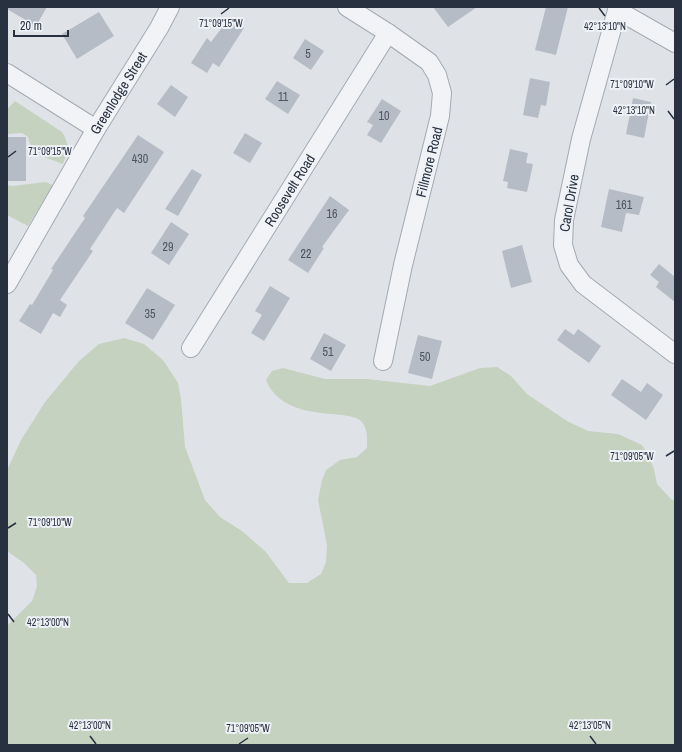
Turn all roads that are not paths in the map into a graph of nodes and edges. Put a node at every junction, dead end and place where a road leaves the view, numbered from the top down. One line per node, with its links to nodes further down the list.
1 (170, 7): 7 (street, Greenlodge Street)
2 (347, 7): 4 (street, Fillmore Road)
3 (617, 9): 5 (street); 10 (street, Carol Drive)
4 (388, 33): 9 (street, Roosevelt Road); 11 (street, Fillmore Road)
5 (675, 43)
6 (7, 73): 7 (street)
7 (96, 129): 8 (street, Greenlodge Street)
8 (7, 284)
9 (191, 348)
10 (675, 354)
11 (383, 361)

